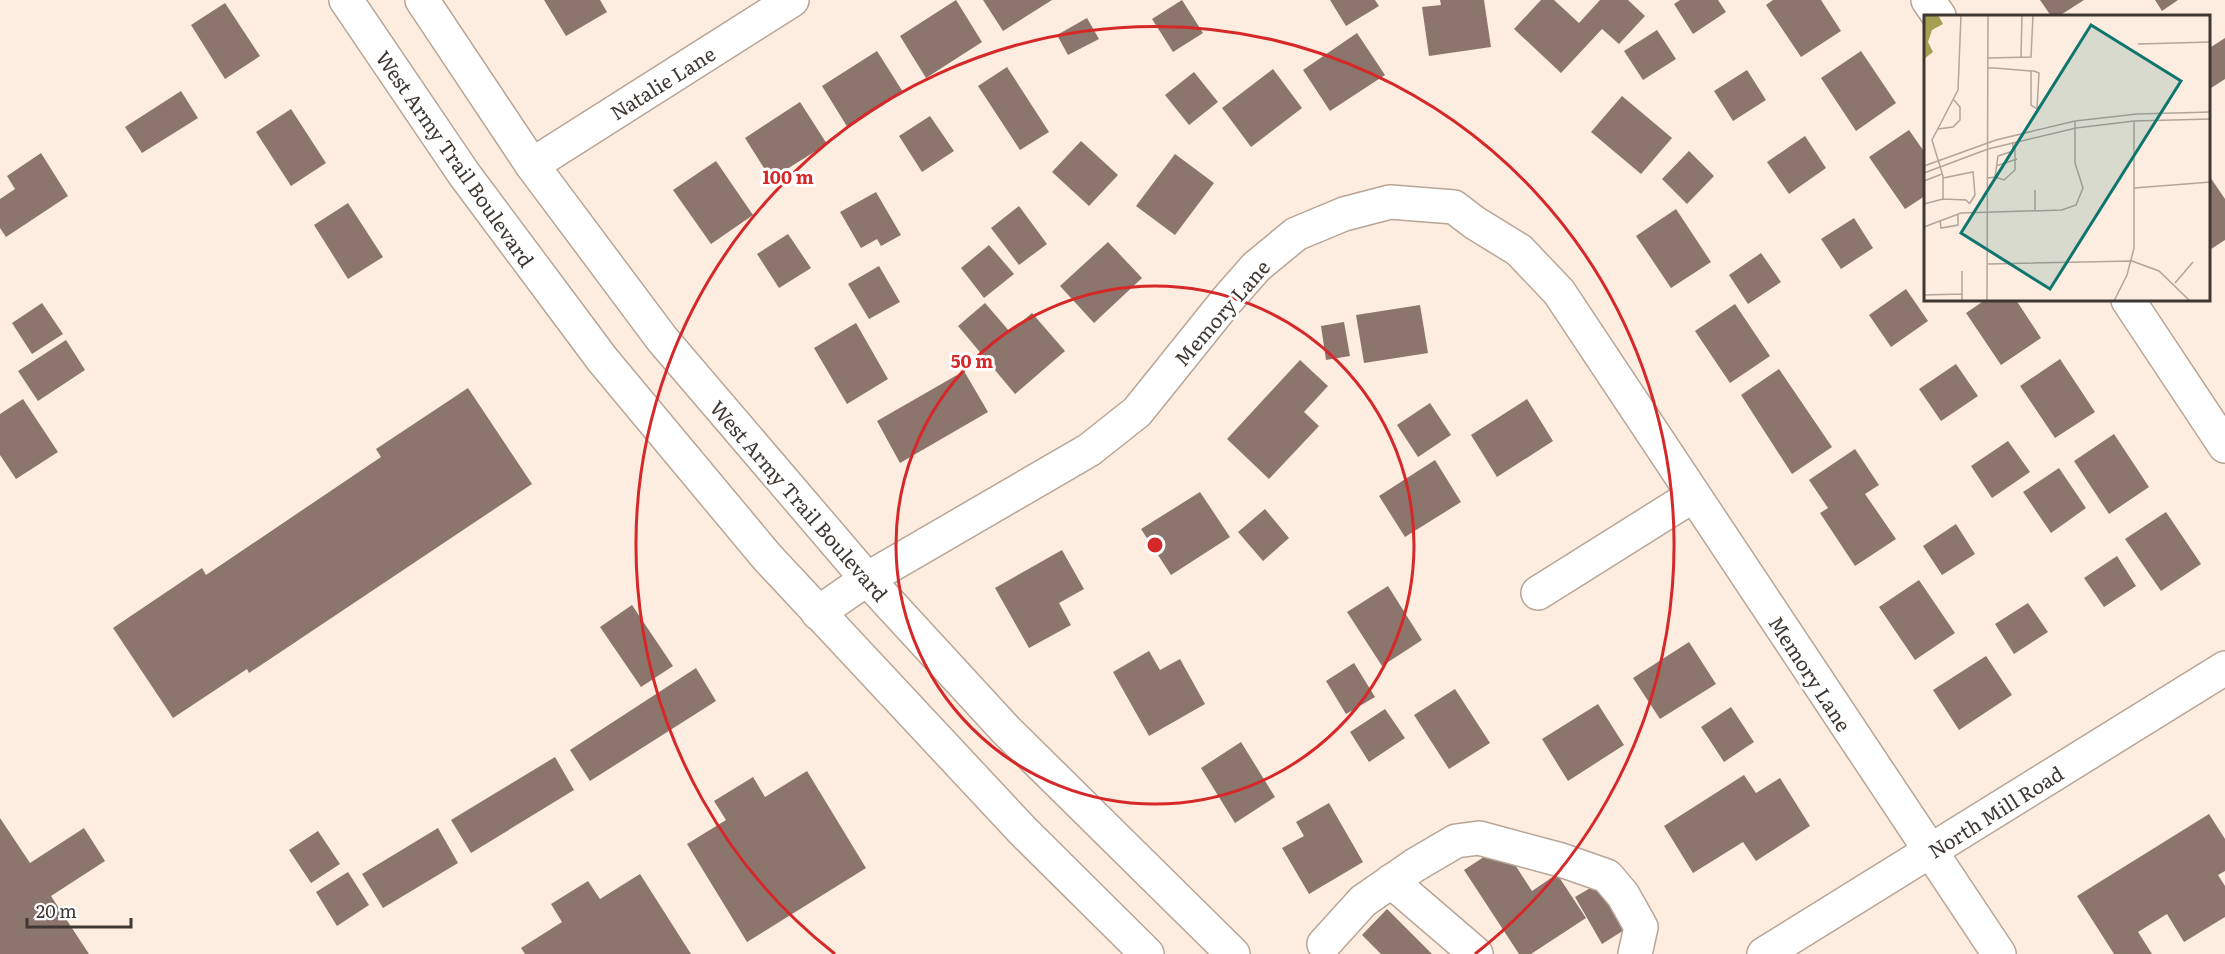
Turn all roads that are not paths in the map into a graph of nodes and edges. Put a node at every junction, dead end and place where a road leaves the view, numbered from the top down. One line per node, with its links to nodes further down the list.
1 (346, 0): 12 (street, West Army Trail Boulevard)
2 (422, 0): 6 (street, West Army Trail Boulevard)
3 (792, 0): 6 (street, Natalie Lane)
4 (1928, 0): 5 (street)
5 (1938, 15)
6 (532, 165): 10 (street, West Army Trail Boulevard)
7 (2129, 302): 8 (street)
8 (2225, 446)
9 (1694, 495): 10 (street, Memory Lane); 11 (street); 14 (street, Memory Lane)
10 (867, 579): 12 (street, Memory Lane); 18 (street, West Army Trail Boulevard)
11 (1538, 593)
12 (818, 613): 17 (street, West Army Trail Boulevard)
13 (2225, 668): 14 (street, North Mill Road)
14 (1929, 852): 21 (street, North Mill Road); 22 (street, Memory Lane)
15 (1403, 873): 16 (street); 19 (street); 20 (street)
16 (1330, 951)
17 (1147, 954)
18 (1233, 954)
19 (1476, 954)
20 (1635, 954)
21 (1764, 954)
22 (1999, 954)

